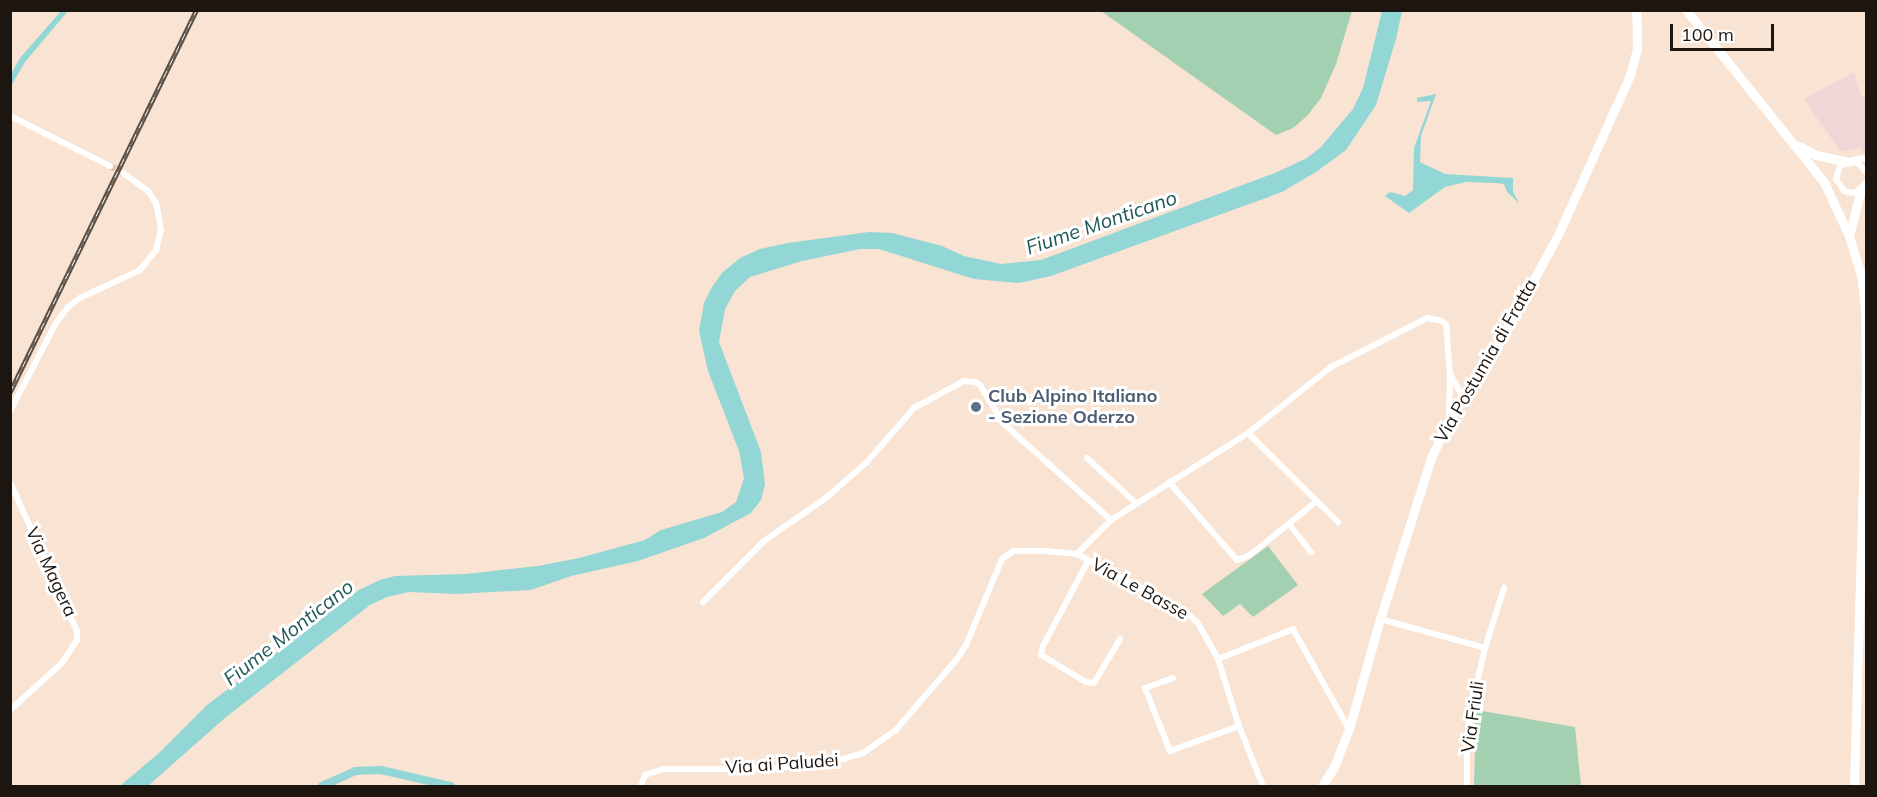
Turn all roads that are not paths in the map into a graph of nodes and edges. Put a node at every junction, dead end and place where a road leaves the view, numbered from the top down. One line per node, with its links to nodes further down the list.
1 (1636, 10): 13 (main road, Via Postumia di Fratta)
2 (1686, 10): 4 (main road)
3 (10, 116): 7 (street)
4 (1795, 144): 6 (main road); 11 (main road)
5 (1866, 158): 6 (street)
6 (1849, 161): 8 (street); 10 (street)
7 (110, 166)
8 (1866, 172)
9 (123, 173): 14 (street)
10 (1864, 186): 11 (main road)
11 (1850, 236): 43 (main road)
12 (1450, 374): 13 (street); 15 (street); 16 (street, Via Le Basse)
13 (1463, 397): 15 (main road, Via Postumia di Fratta)
14 (10, 411)
15 (1449, 420): 30 (main road, Via Postumia di Fratta)
16 (1248, 434): 19 (street, Via Le Basse); 20 (street)
17 (1087, 458): 21 (street)
18 (10, 482): 36 (street, Via Magera)
19 (1169, 482): 21 (street, Via Le Basse); 24 (street)
20 (1317, 501): 23 (street); 24 (street)
21 (1136, 503): 22 (street, Via Le Basse)
22 (1110, 520): 26 (street, Via Le Basse); 29 (street)
23 (1338, 522)
24 (1289, 524): 25 (street)
25 (1311, 552)
26 (1077, 554): 27 (street, Via Le Basse); 35 (street, Via Le Basse)
27 (1089, 561): 31 (street); 33 (street, Via Le Basse)
28 (1504, 588): 32 (street, Via Friuli)
29 (703, 602)
30 (1380, 620): 32 (street); 38 (main road, Via Postumia di Fratta)
31 (1120, 639)
32 (1485, 648): 42 (street, Via Friuli)
33 (1218, 659): 37 (street, Via Le Basse); 38 (street)
34 (1173, 678): 37 (street)
35 (937, 680): 39 (street, Via ai Paludei)
36 (10, 710)
37 (1239, 726): 40 (street, Via Le Basse)
38 (1348, 729): 41 (main road, Via Postumia di Fratta)
39 (641, 786)
40 (1263, 786)
41 (1322, 786)
42 (1467, 786)
43 (1854, 786)

